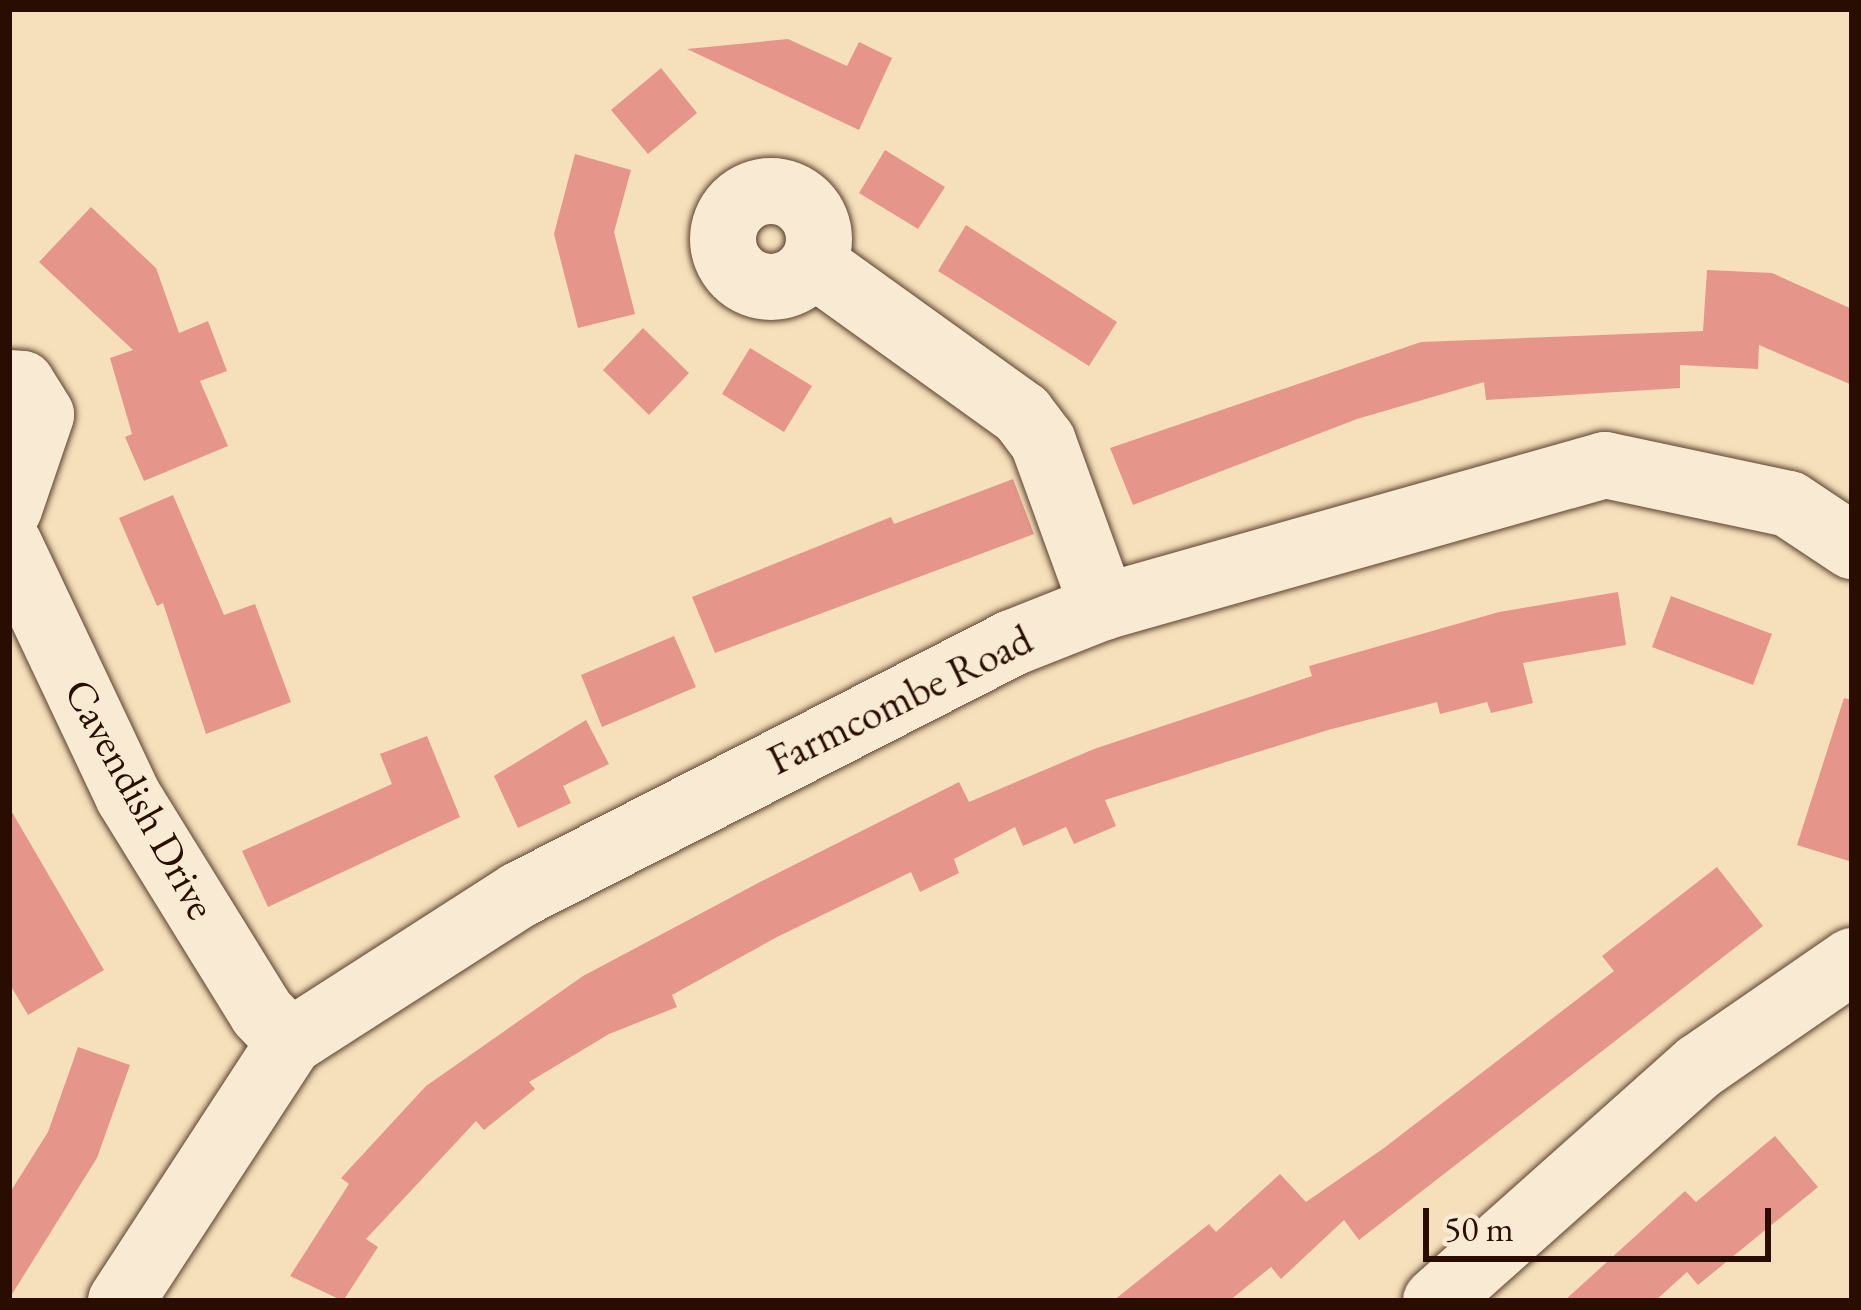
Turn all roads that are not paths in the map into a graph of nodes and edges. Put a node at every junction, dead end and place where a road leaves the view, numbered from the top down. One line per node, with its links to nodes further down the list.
1 (815, 266): 6 (street)
2 (9, 382): 3 (street)
3 (9, 509)
4 (9, 544): 8 (street, Cavendish Drive)
5 (1852, 546): 6 (street, Farmcombe Road)
6 (1103, 607): 8 (street, Farmcombe Road)
7 (1852, 961): 10 (street)
8 (290, 1042): 9 (street, Farmcombe Road)
9 (125, 1300)
10 (1436, 1301)

